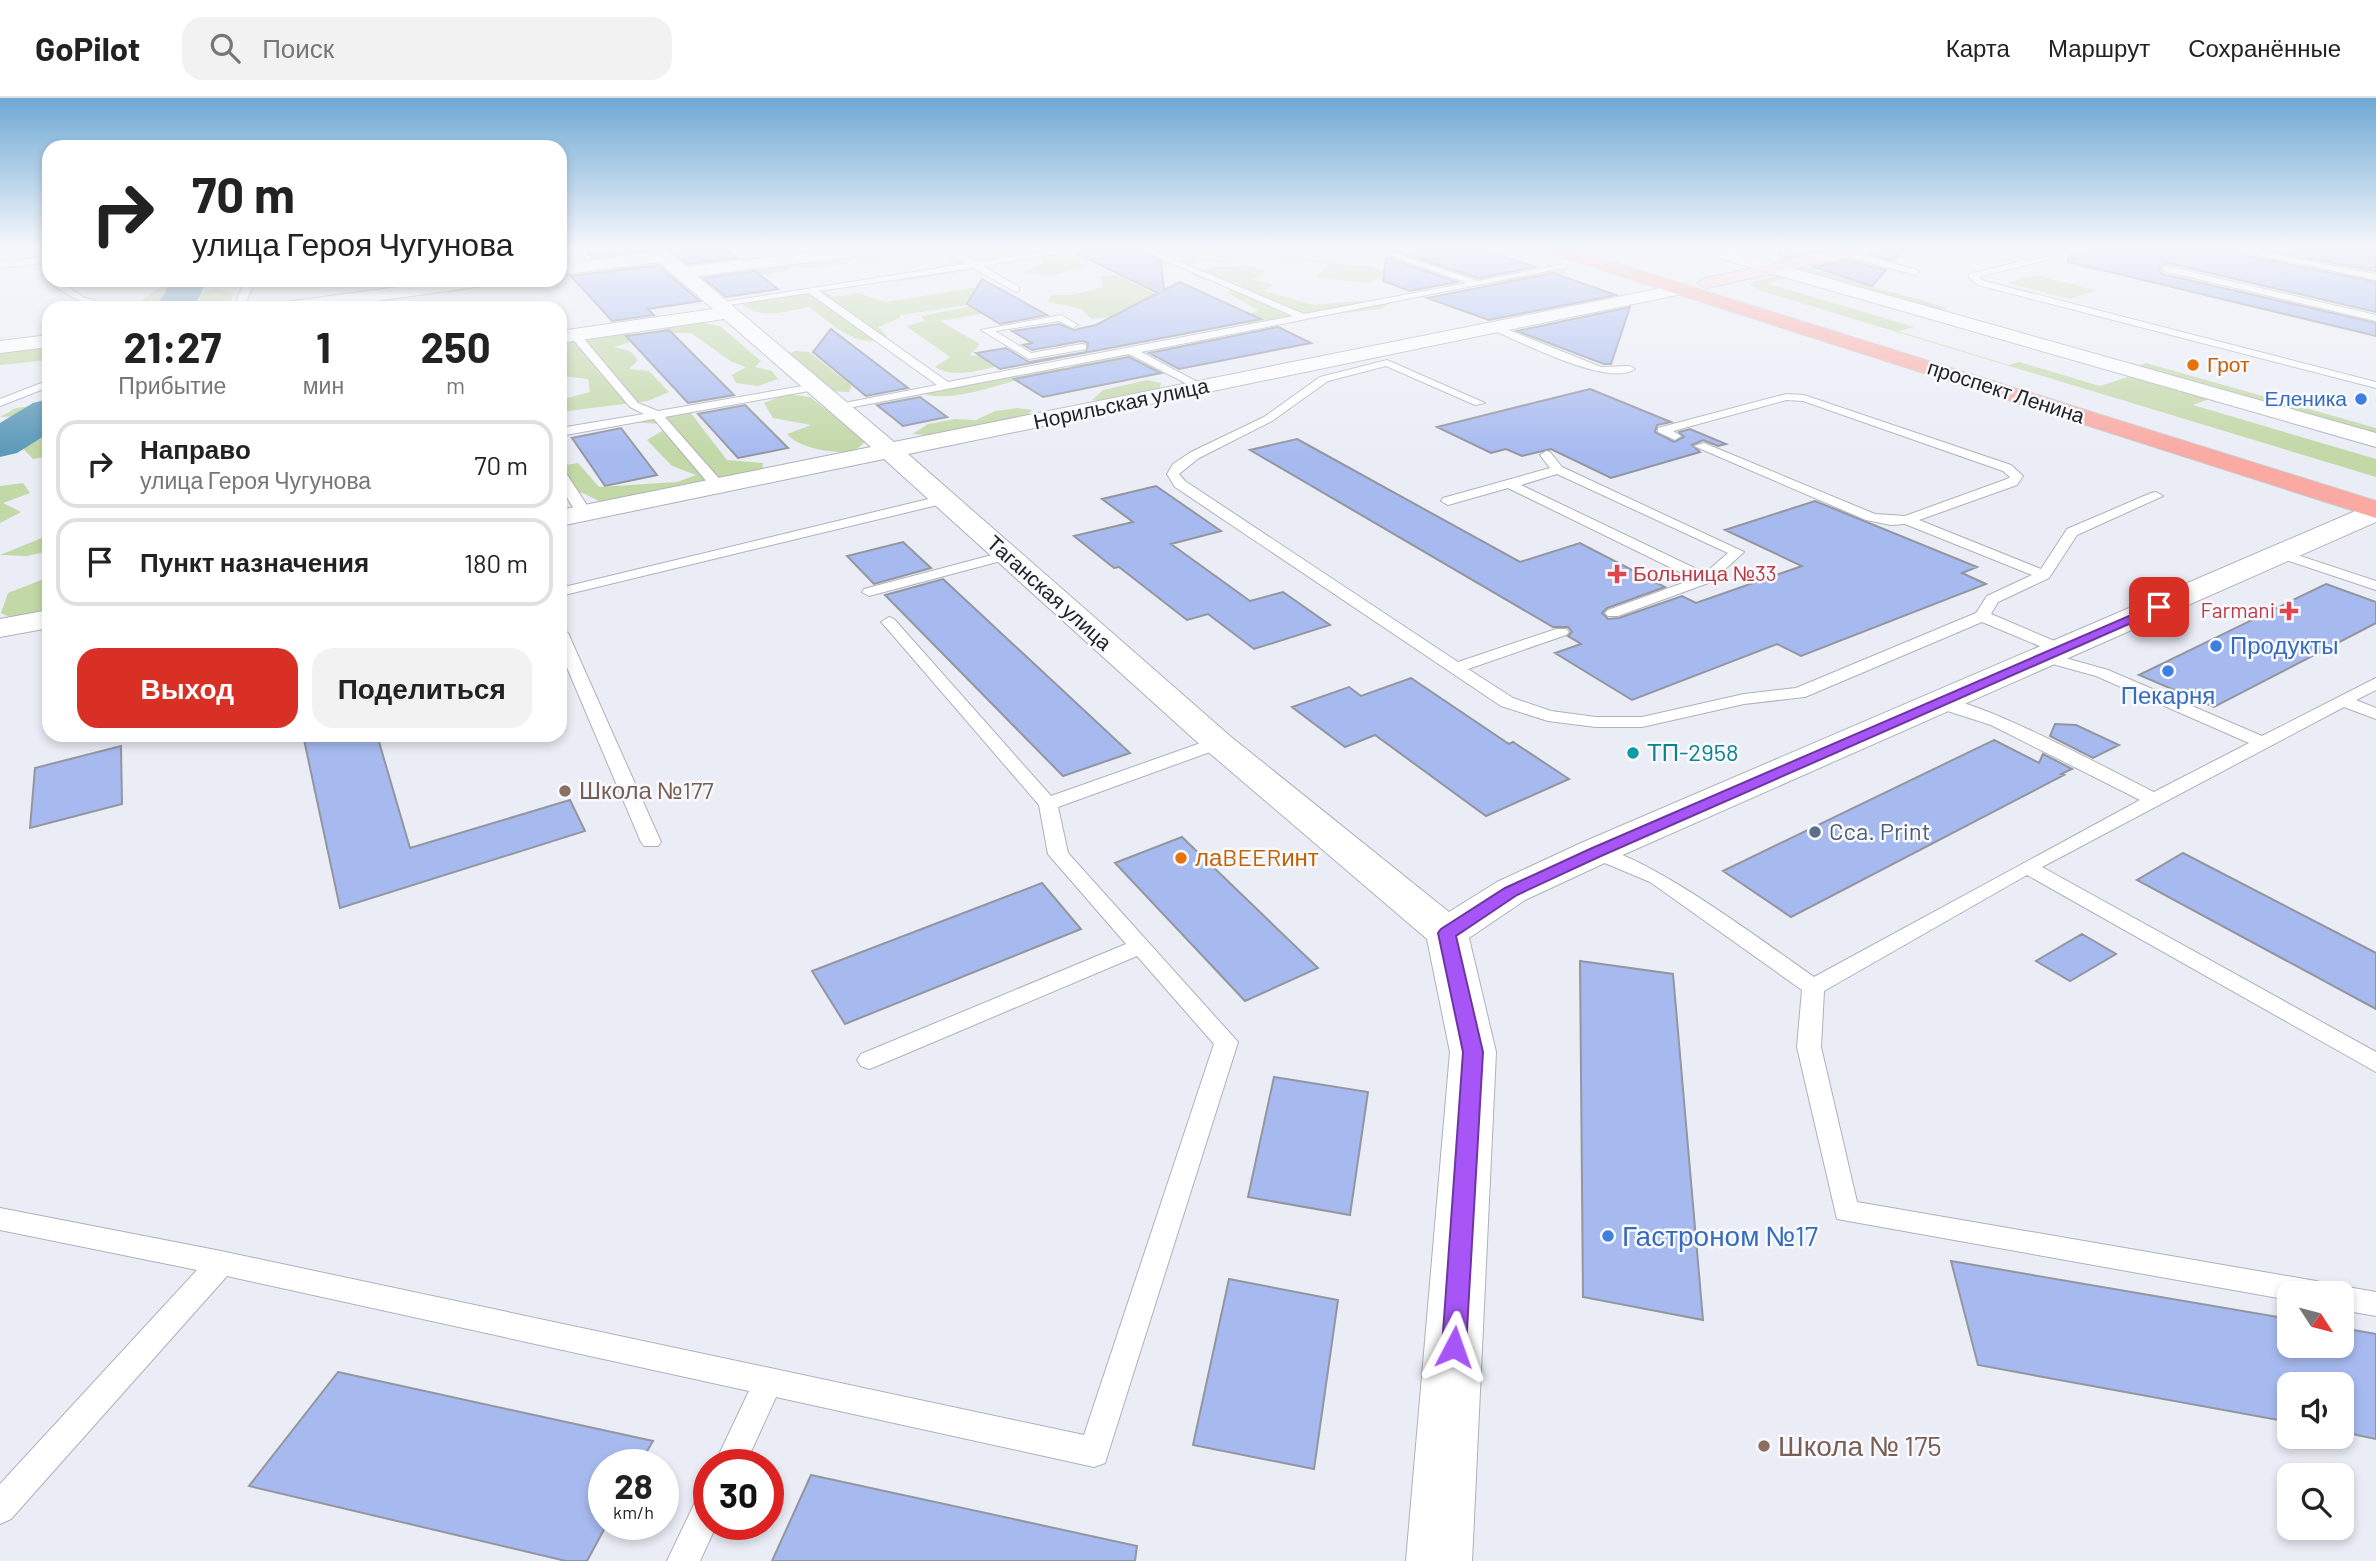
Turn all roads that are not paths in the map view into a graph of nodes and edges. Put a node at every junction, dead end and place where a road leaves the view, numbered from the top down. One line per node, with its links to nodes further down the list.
1 (670, 317): 12 (street)
2 (732, 317): 22 (street, Таганская улица)
3 (849, 317): 21 (lane)
4 (1301, 317): 17 (lane)
5 (1541, 317): 11 (street, Норильская улица)
6 (1770, 317): 42 (main road, проспект Ленина)
7 (1816, 317): 38 (main road, проспект Ленина)
8 (1946, 317): 30 (street)
9 (2114, 317): 19 (lane)
10 (1073, 325): 15 (lane)
11 (1493, 327): 18 (lane); 23 (street, Норильская улица)
12 (568, 336): 27 (lane)
13 (1136, 337): 17 (lane)
14 (42, 342): 16 (street)
15 (1089, 345)
16 (0, 347)
17 (1130, 351): 21 (lane); 23 (lane)
18 (1630, 369)
19 (2376, 385)
20 (42, 386): 24 (lane)
21 (946, 386): 26 (lane)
22 (814, 387): 26 (street, Таганская улица); 27 (lane)
23 (1201, 388): 32 (street, Норильская улица)
24 (0, 403)
25 (1479, 403): 61 (lane)
26 (838, 407): 32 (street, Таганская улица)
27 (657, 415): 28 (lane); 37 (lane)
28 (567, 431)
29 (1675, 436): 45 (lane)
30 (2376, 440)
31 (1700, 446): 45 (lane)
32 (891, 452): 37 (street, Норильская улица); 40 (street, Таганская улица)
33 (1546, 455): 34 (lane)
34 (1558, 470): 36 (lane); 49 (lane)
35 (567, 484): 43 (lane)
36 (1509, 484): 41 (lane); 49 (lane)
37 (718, 486): 43 (street, Норильская улица)
38 (2376, 491)
39 (2156, 496): 48 (lane)
40 (944, 499): 47 (street, Таганская улица); 51 (lane)
41 (1448, 501)
42 (2376, 511): 46 (street)
43 (585, 513): 44 (street, Норильская улица)
44 (567, 517)
45 (1908, 520): 48 (lane)
46 (2282, 554): 50 (lane); 60 (street)
47 (1007, 555): 52 (lane); 67 (street, Таганская улица)
48 (2044, 575): 54 (lane)
49 (1706, 579): 53 (lane)
50 (2376, 586)
51 (567, 590)
52 (869, 592)
53 (1613, 613)
54 (1982, 616): 60 (lane); 61 (lane)
55 (42, 620): 57 (street)
56 (889, 622): 69 (lane)
57 (0, 628)
58 (1561, 632): 61 (lane)
59 (567, 649): 70 (lane)
60 (2052, 653): 64 (street); 66 (lane)
61 (1455, 668)
62 (2376, 683): 63 (lane)
63 (2344, 701): 65 (lane); 66 (lane)
64 (1938, 702): 68 (lane); 71 (street)
65 (2376, 714)
66 (2261, 742): 68 (lane)
67 (1218, 743): 69 (lane); 73 (street, Таганская улица)
68 (2153, 799): 72 (lane)
69 (1048, 804): 74 (lane)
70 (650, 842)
71 (1595, 852): 73 (street); 75 (lane)
72 (2027, 867): 75 (lane); 77 (lane)
73 (1447, 933): 88 (street)
74 (1140, 946): 76 (lane); 83 (lane)
75 (1814, 988): 80 (lane)
76 (869, 1060)
77 (2376, 1063)
78 (0, 1219): 79 (lane)
79 (221, 1263): 83 (lane); 85 (lane)
80 (2277, 1286)
81 (2354, 1300): 82 (lane)
82 (2376, 1304)
83 (768, 1382): 84 (lane)
84 (737, 1449)
85 (0, 1508)
86 (693, 1540): 87 (lane)
87 (683, 1561)
88 (1439, 1561)

